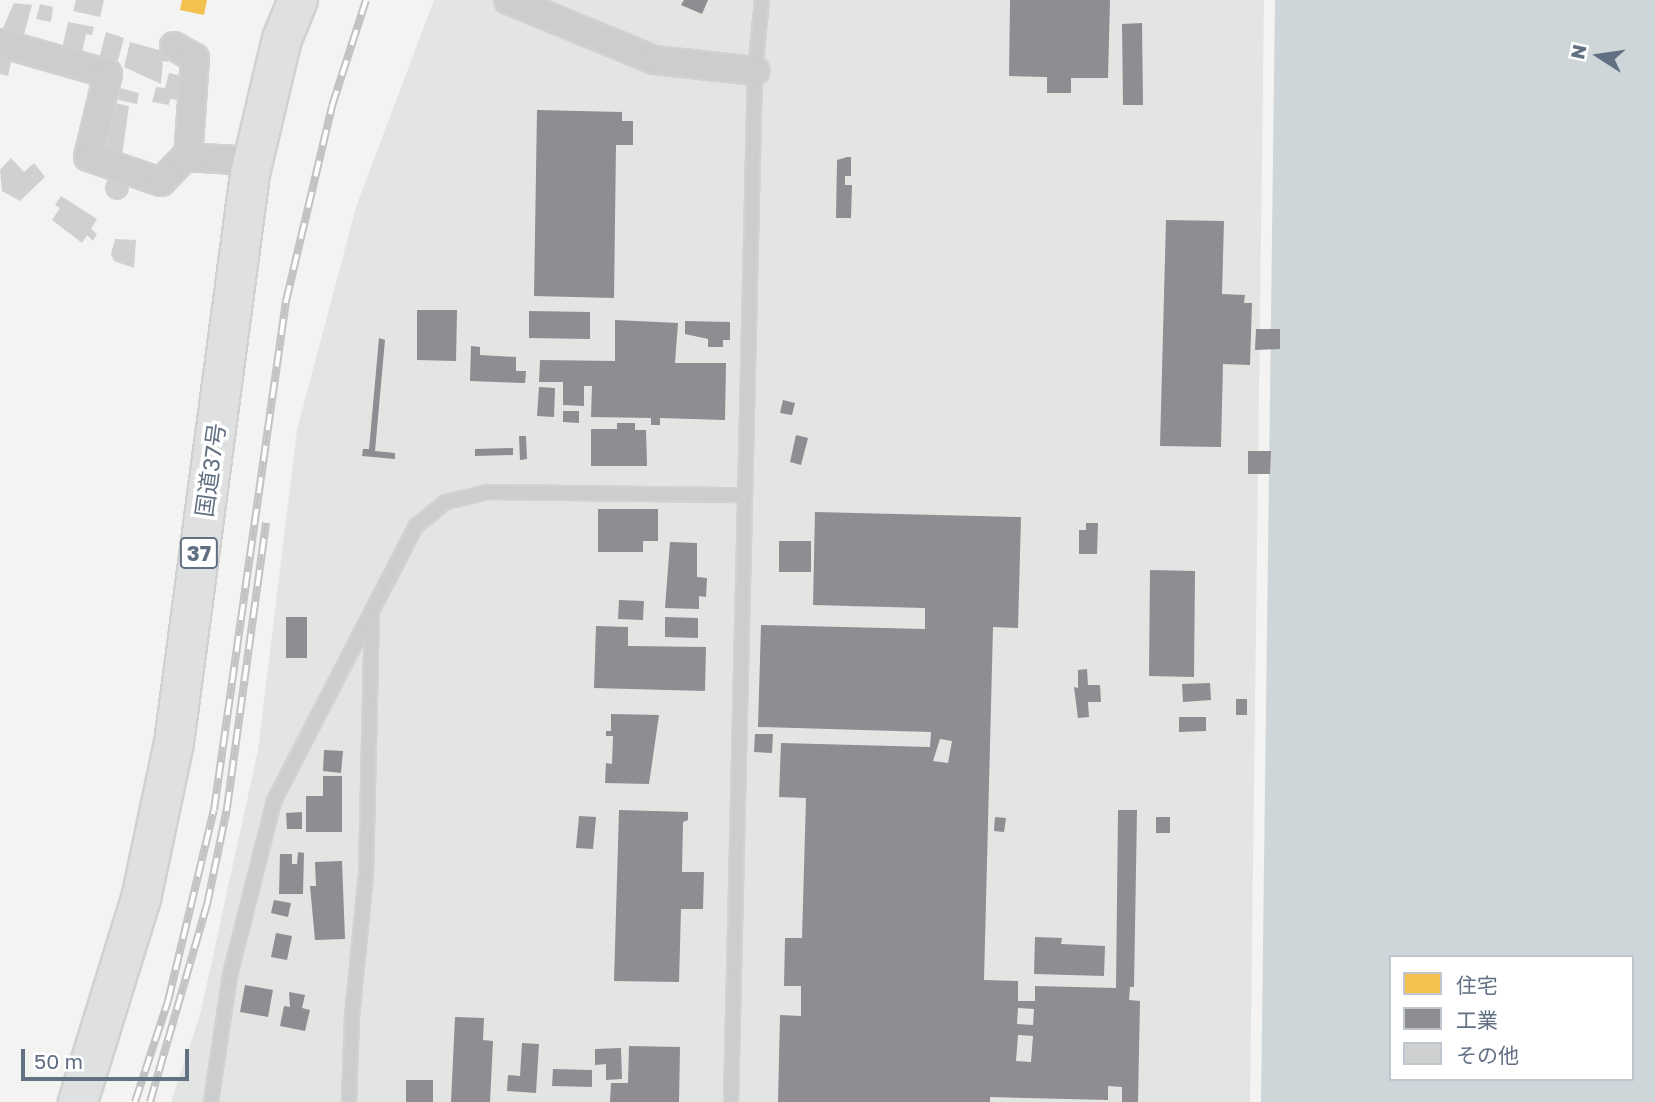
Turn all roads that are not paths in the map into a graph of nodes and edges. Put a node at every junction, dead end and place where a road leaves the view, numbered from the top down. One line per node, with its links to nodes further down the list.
1 (298, 0): 8 (highway, 国道37号 / 37)
2 (508, 0): 6 (street)
3 (762, 0): 6 (lane)
4 (0, 43): 7 (street)
5 (174, 46): 7 (street)
6 (755, 71): 9 (lane)
7 (188, 157): 8 (street)
8 (252, 161): 11 (highway, 国道37号 / 37)
9 (744, 495): 10 (lane); 14 (lane)
10 (372, 614): 12 (lane); 13 (lane)
11 (78, 1102)
12 (211, 1102)
13 (349, 1102)
14 (731, 1102)

